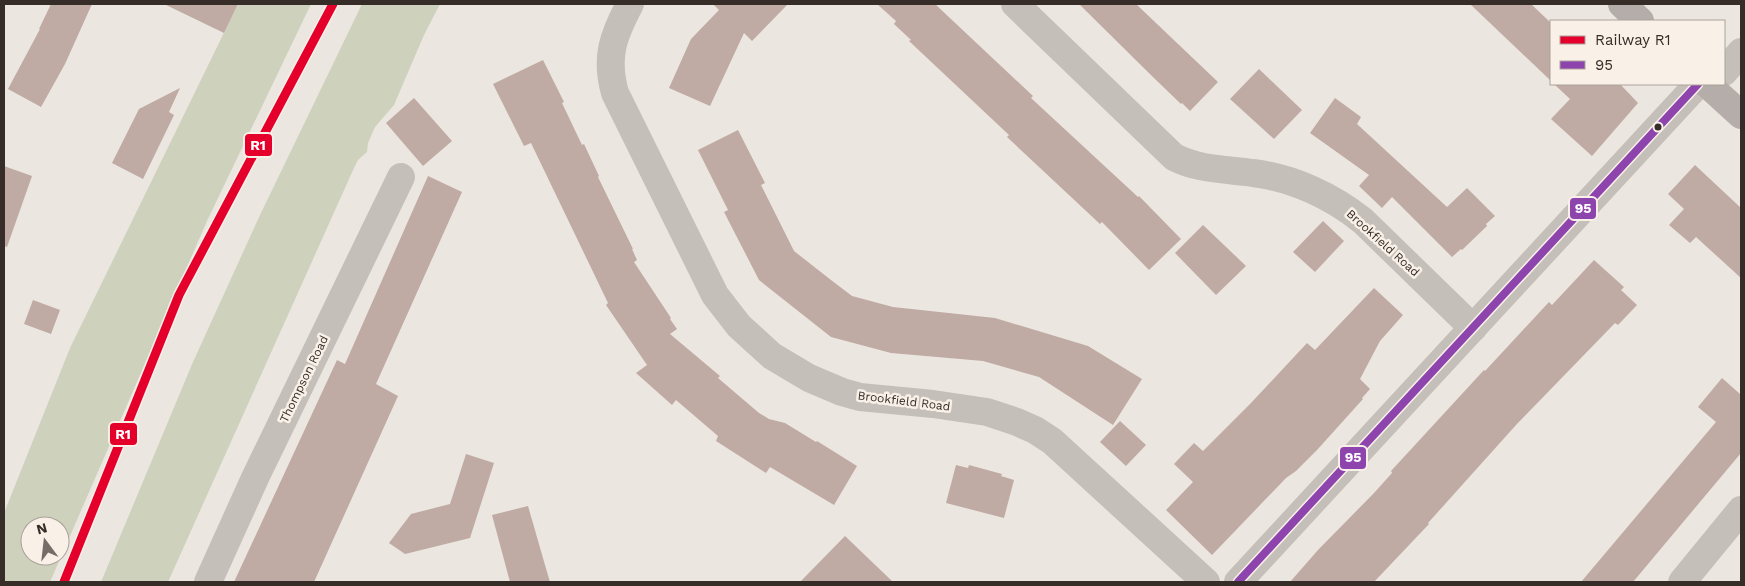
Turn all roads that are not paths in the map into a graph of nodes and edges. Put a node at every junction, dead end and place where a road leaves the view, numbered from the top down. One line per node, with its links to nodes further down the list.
1 (630, 4): 14 (street, Brookfield Road)
2 (1014, 4): 11 (street, Brookfield Road)
3 (1622, 4): 4 (main road)
4 (1639, 20)
5 (1741, 52): 6 (street)
6 (1725, 67)
7 (1707, 85): 11 (street)
8 (1713, 85): 9 (main road)
9 (1741, 115)
10 (401, 177): 13 (street, Thompson Road)
11 (1473, 328): 15 (street)
12 (1741, 510): 16 (street)
13 (208, 582)
14 (1206, 582)
15 (1238, 582)
16 (1682, 582)

